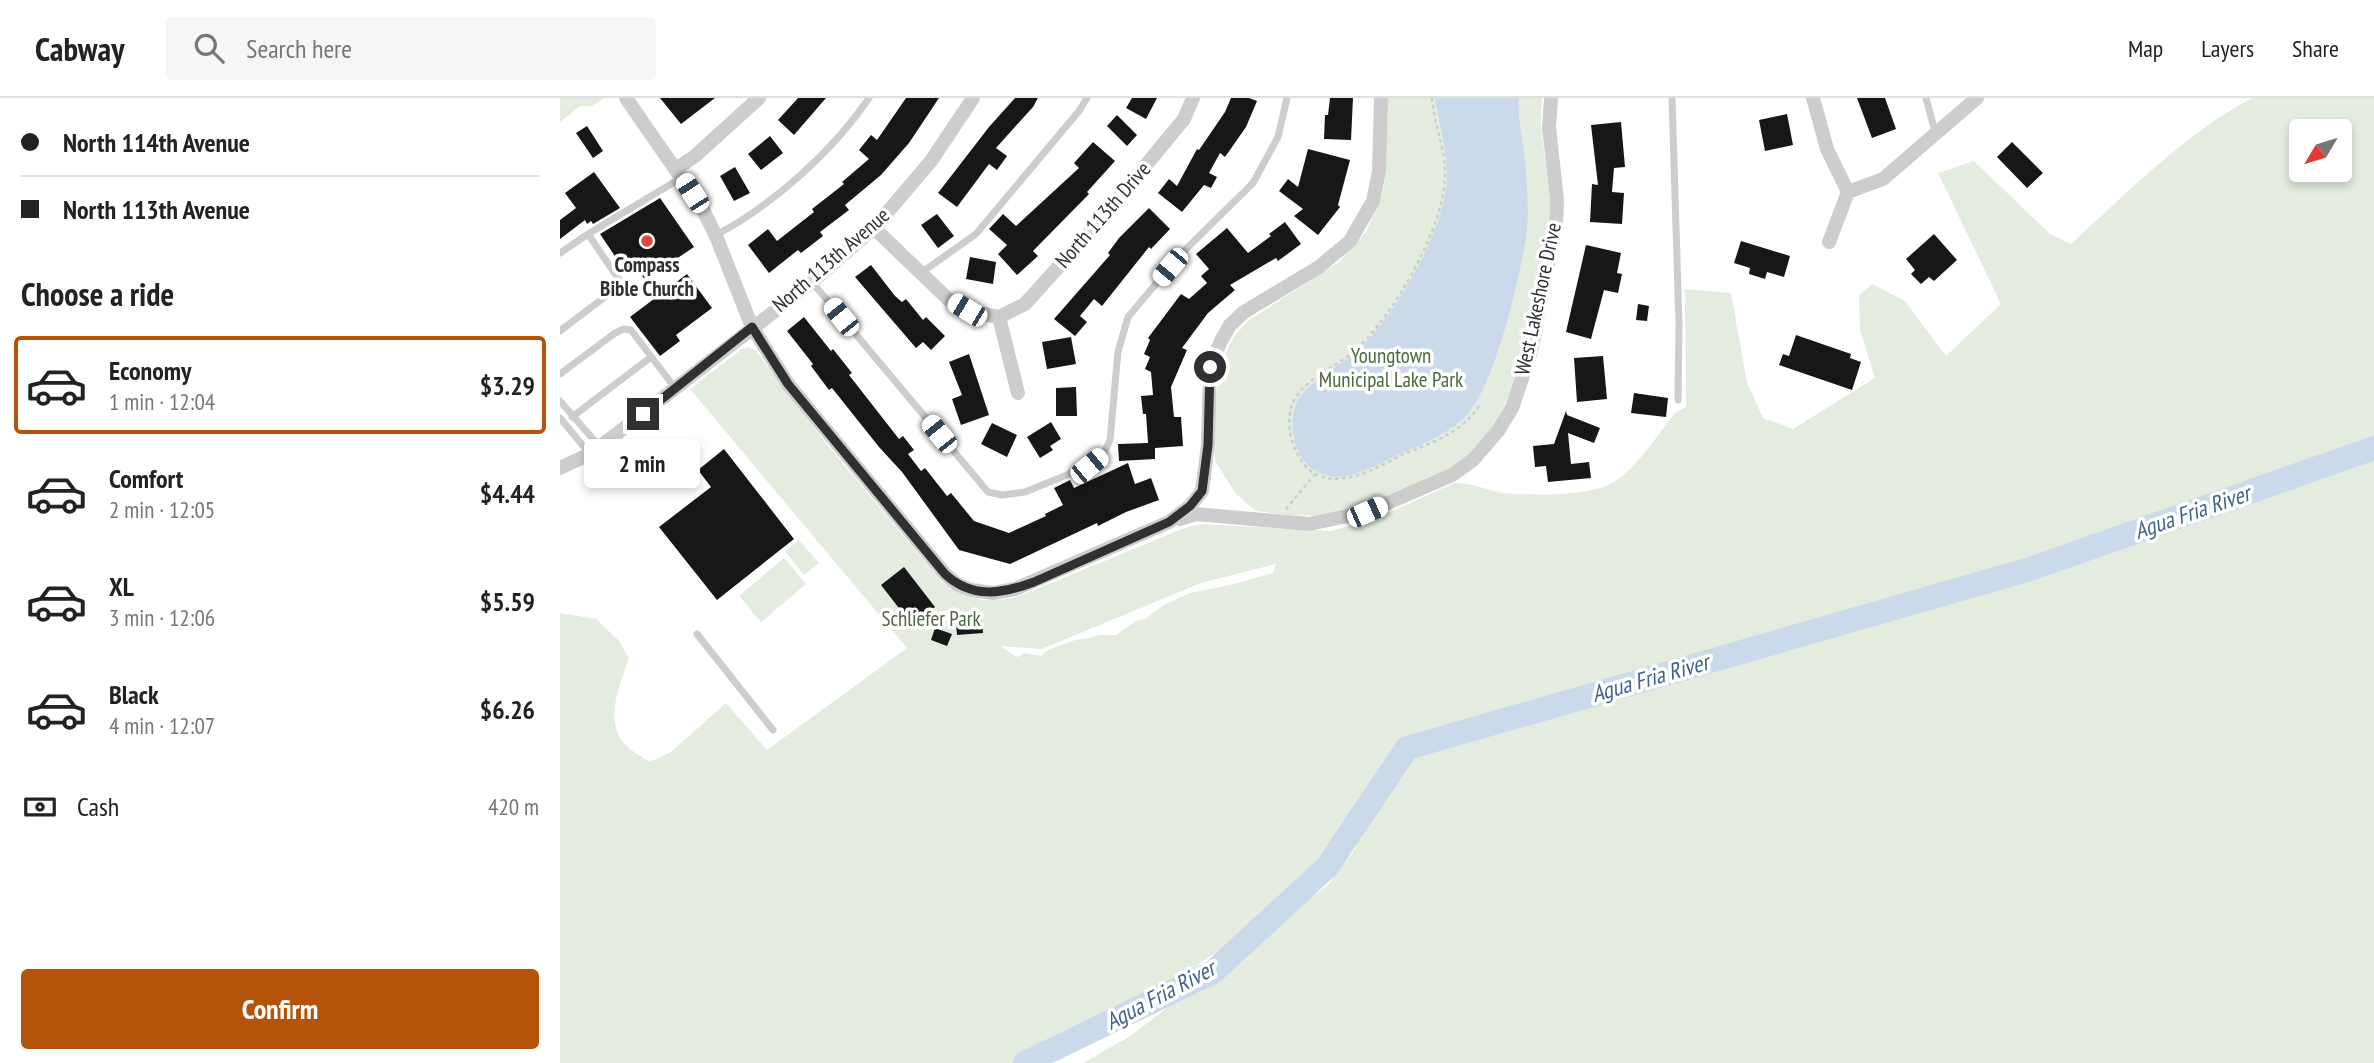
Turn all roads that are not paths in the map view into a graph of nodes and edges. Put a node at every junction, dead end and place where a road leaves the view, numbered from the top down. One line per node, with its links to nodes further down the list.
1 (626, 98): 15 (street)
2 (759, 98): 15 (street)
3 (869, 98): 19 (lane)
4 (973, 98): 17 (street, North 113th Avenue)
5 (1087, 98): 22 (lane)
6 (1194, 98): 24 (street, North 113th Drive)
7 (1287, 98): 23 (lane)
8 (1381, 98): 37 (street)
9 (1551, 98): 37 (street, West Lakeshore Drive)
10 (1672, 98): 31 (lane)
11 (1813, 98): 16 (street)
12 (1926, 98): 14 (lane)
13 (1977, 98): 14 (street)
14 (1936, 135): 16 (street)
15 (679, 173): 18 (lane); 19 (street)
16 (1848, 192): 20 (street)
17 (874, 228): 22 (street); 23 (street, North 113th Avenue)
18 (588, 234): 21 (lane); 26 (lane)
19 (716, 236): 25 (street)
20 (1829, 242)
21 (560, 253)
22 (921, 273): 24 (street)
23 (812, 282): 25 (street, North 113th Avenue)
24 (999, 317): 30 (street)
25 (752, 327): 29 (street, North 113th Avenue); 37 (street)
26 (560, 331)
27 (651, 357): 28 (lane); 29 (lane); 33 (lane)
28 (560, 374)
29 (675, 388): 35 (street, North 113th Avenue)
30 (1018, 393)
31 (1678, 400)
32 (560, 401): 33 (lane)
33 (572, 417): 35 (lane)
34 (560, 418): 35 (lane)
35 (595, 451): 36 (street, North 113th Avenue)
36 (560, 468)
37 (1169, 522)
38 (696, 634): 39 (lane)
39 (773, 730)

